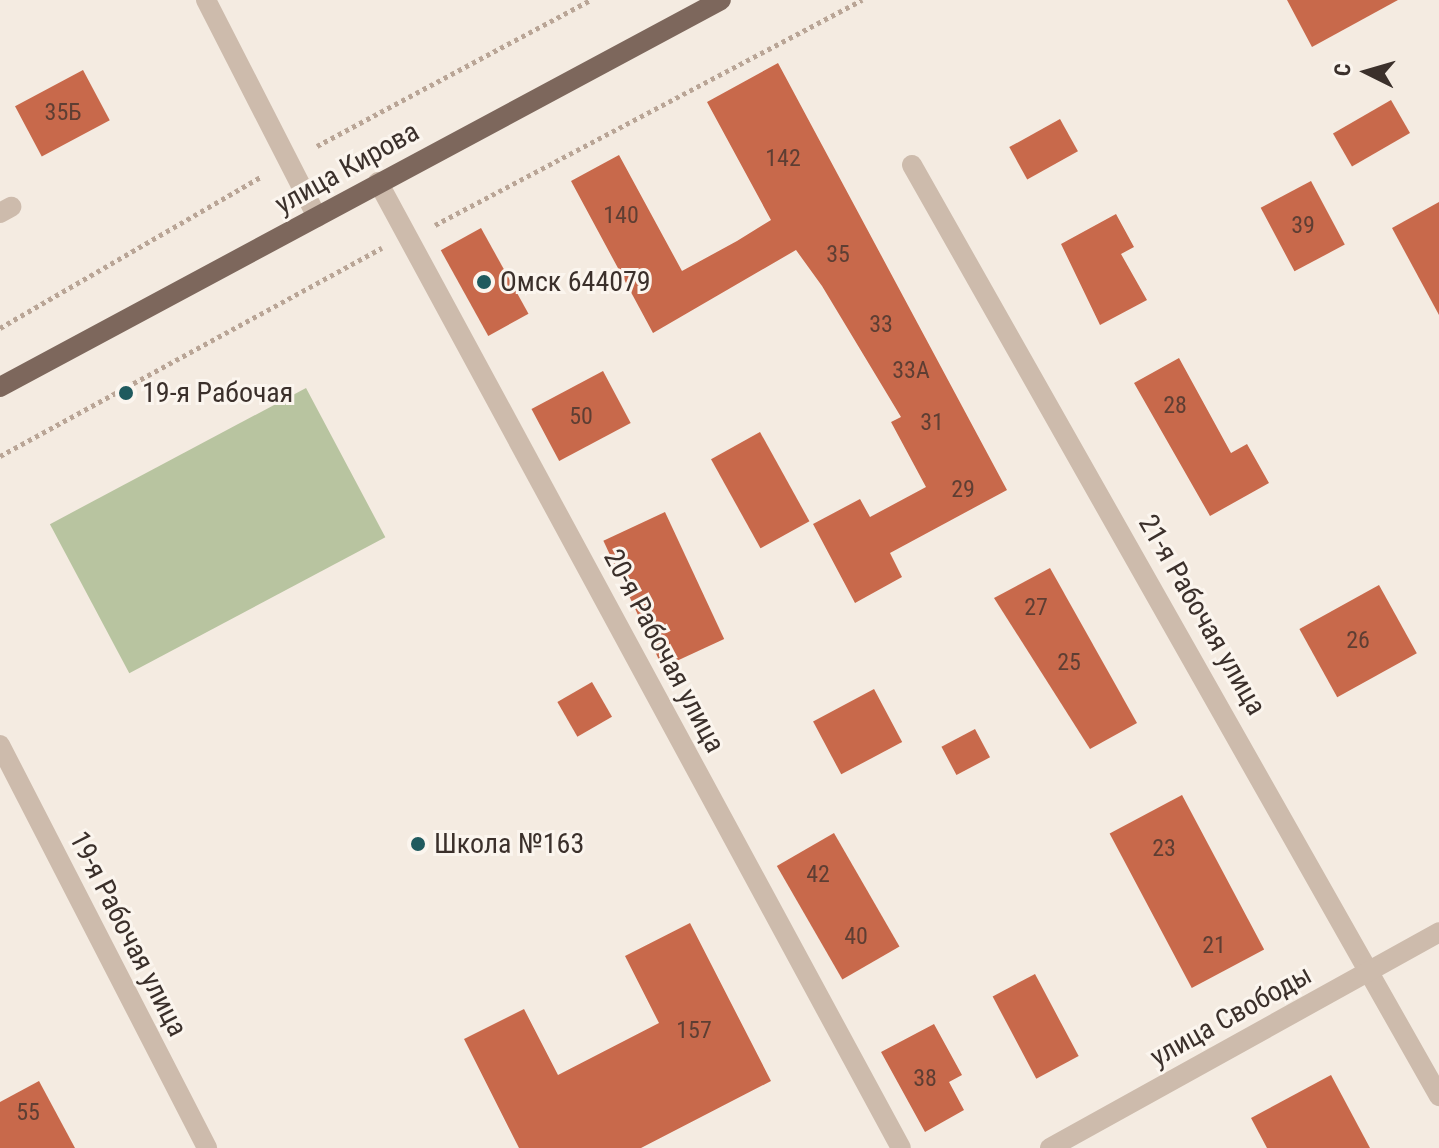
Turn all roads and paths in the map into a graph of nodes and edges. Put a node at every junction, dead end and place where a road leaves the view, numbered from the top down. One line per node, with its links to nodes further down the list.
1 (206, 0): 5 (street)
2 (721, 0): 4 (main road, улица Кирова)
3 (912, 165): 9 (street, 21-я Рабочая улица)
4 (378, 182): 5 (main road, улица Кирова); 12 (street, 20-я Рабочая улица)
5 (317, 217): 6 (main road, улица Кирова)
6 (0, 387)
7 (0, 745): 11 (street, 19-я Рабочая улица)
8 (1439, 932): 9 (street, улица Свободы)
9 (1372, 969): 10 (street, 21-я Рабочая улица); 13 (street, улица Свободы)
10 (1439, 1096)
11 (207, 1148)
12 (901, 1148)
13 (1050, 1148)

